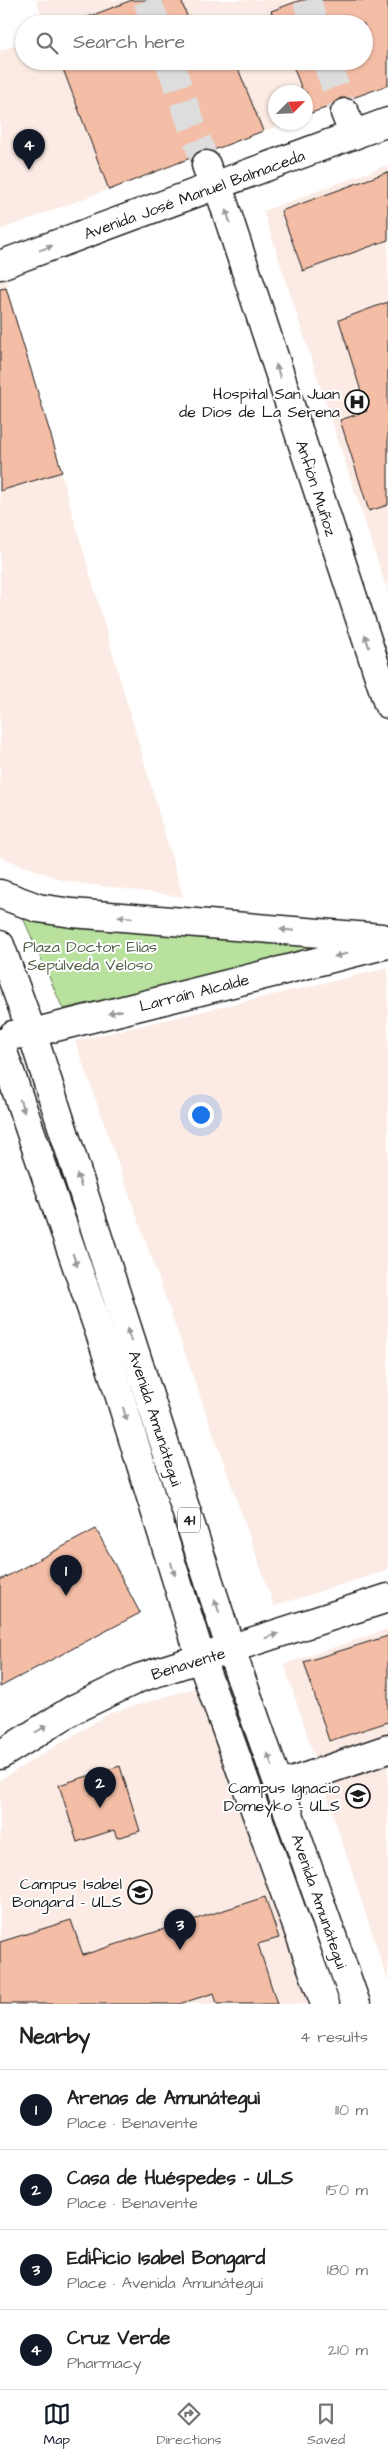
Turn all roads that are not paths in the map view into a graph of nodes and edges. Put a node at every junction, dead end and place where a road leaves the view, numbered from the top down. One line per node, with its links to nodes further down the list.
1 (388, 122): 2 (main road, Avenida José Manuel Balmaceda)
2 (212, 180): 3 (main road, Avenida José Manuel Balmaceda, one-way to 2); 4 (main road, Anfión Muñoz, one-way to 2)
3 (0, 265)
4 (388, 704)
5 (0, 894): 6 (main road, one-way to 5)
6 (388, 939)
7 (388, 944): 9 (main road, Larraín Alcalde, one-way to 9)
8 (0, 945): 9 (main road, Avenida Amunátegui / 41)
9 (32, 1033): 10 (main road, Larraín Alcalde); 13 (main road, Avenida Amunátegui / 41, one-way to 9)
10 (0, 1037)
11 (0, 1043): 14 (main road, Avenida Amunátegui / 41, one-way to 14)
12 (388, 1598): 13 (main road, Benavente, one-way to 12)
13 (231, 1650): 14 (main road, Benavente); 17 (main road, Avenida Amunátegui / 41, one-way to 13)
14 (201, 1659): 16 (main road, Benavente, one-way to 14); 18 (main road, Avenida Amunátegui / 41)
15 (388, 1749): 17 (main road)
16 (0, 1755)
17 (280, 1786): 19 (main road, Avenida Amunátegui / 41)
18 (325, 2004)
19 (356, 2004)

